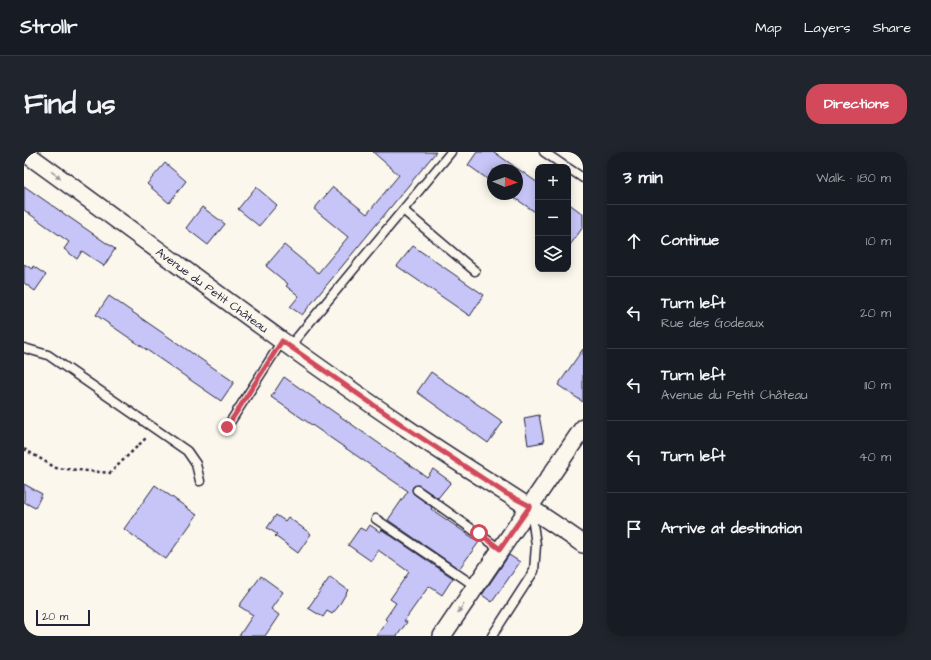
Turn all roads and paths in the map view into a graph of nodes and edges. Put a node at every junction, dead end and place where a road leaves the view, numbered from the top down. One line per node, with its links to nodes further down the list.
1 (24, 152): 9 (street, Avenue du Petit Château, one-way to 9)
2 (451, 152): 7 (lane)
3 (544, 152): 4 (lane)
4 (561, 164)
5 (571, 170): 6 (lane)
6 (583, 178)
7 (403, 210): 8 (lane); 9 (lane)
8 (475, 271)
9 (286, 344): 11 (lane); 17 (street, Avenue du Petit Château)
10 (24, 348): 13 (lane)
11 (227, 427)
12 (583, 428): 17 (street)
13 (156, 429): 14 (path); 15 (lane)
14 (24, 449)
15 (200, 480)
16 (417, 490): 20 (lane)
17 (530, 506): 19 (street, Avenue du Petit Château); 20 (street); 23 (lane)
18 (376, 519): 21 (lane)
19 (583, 544)
20 (500, 549): 21 (street)
21 (475, 586): 22 (street, one-way to 22)
22 (442, 636)
23 (492, 636)

